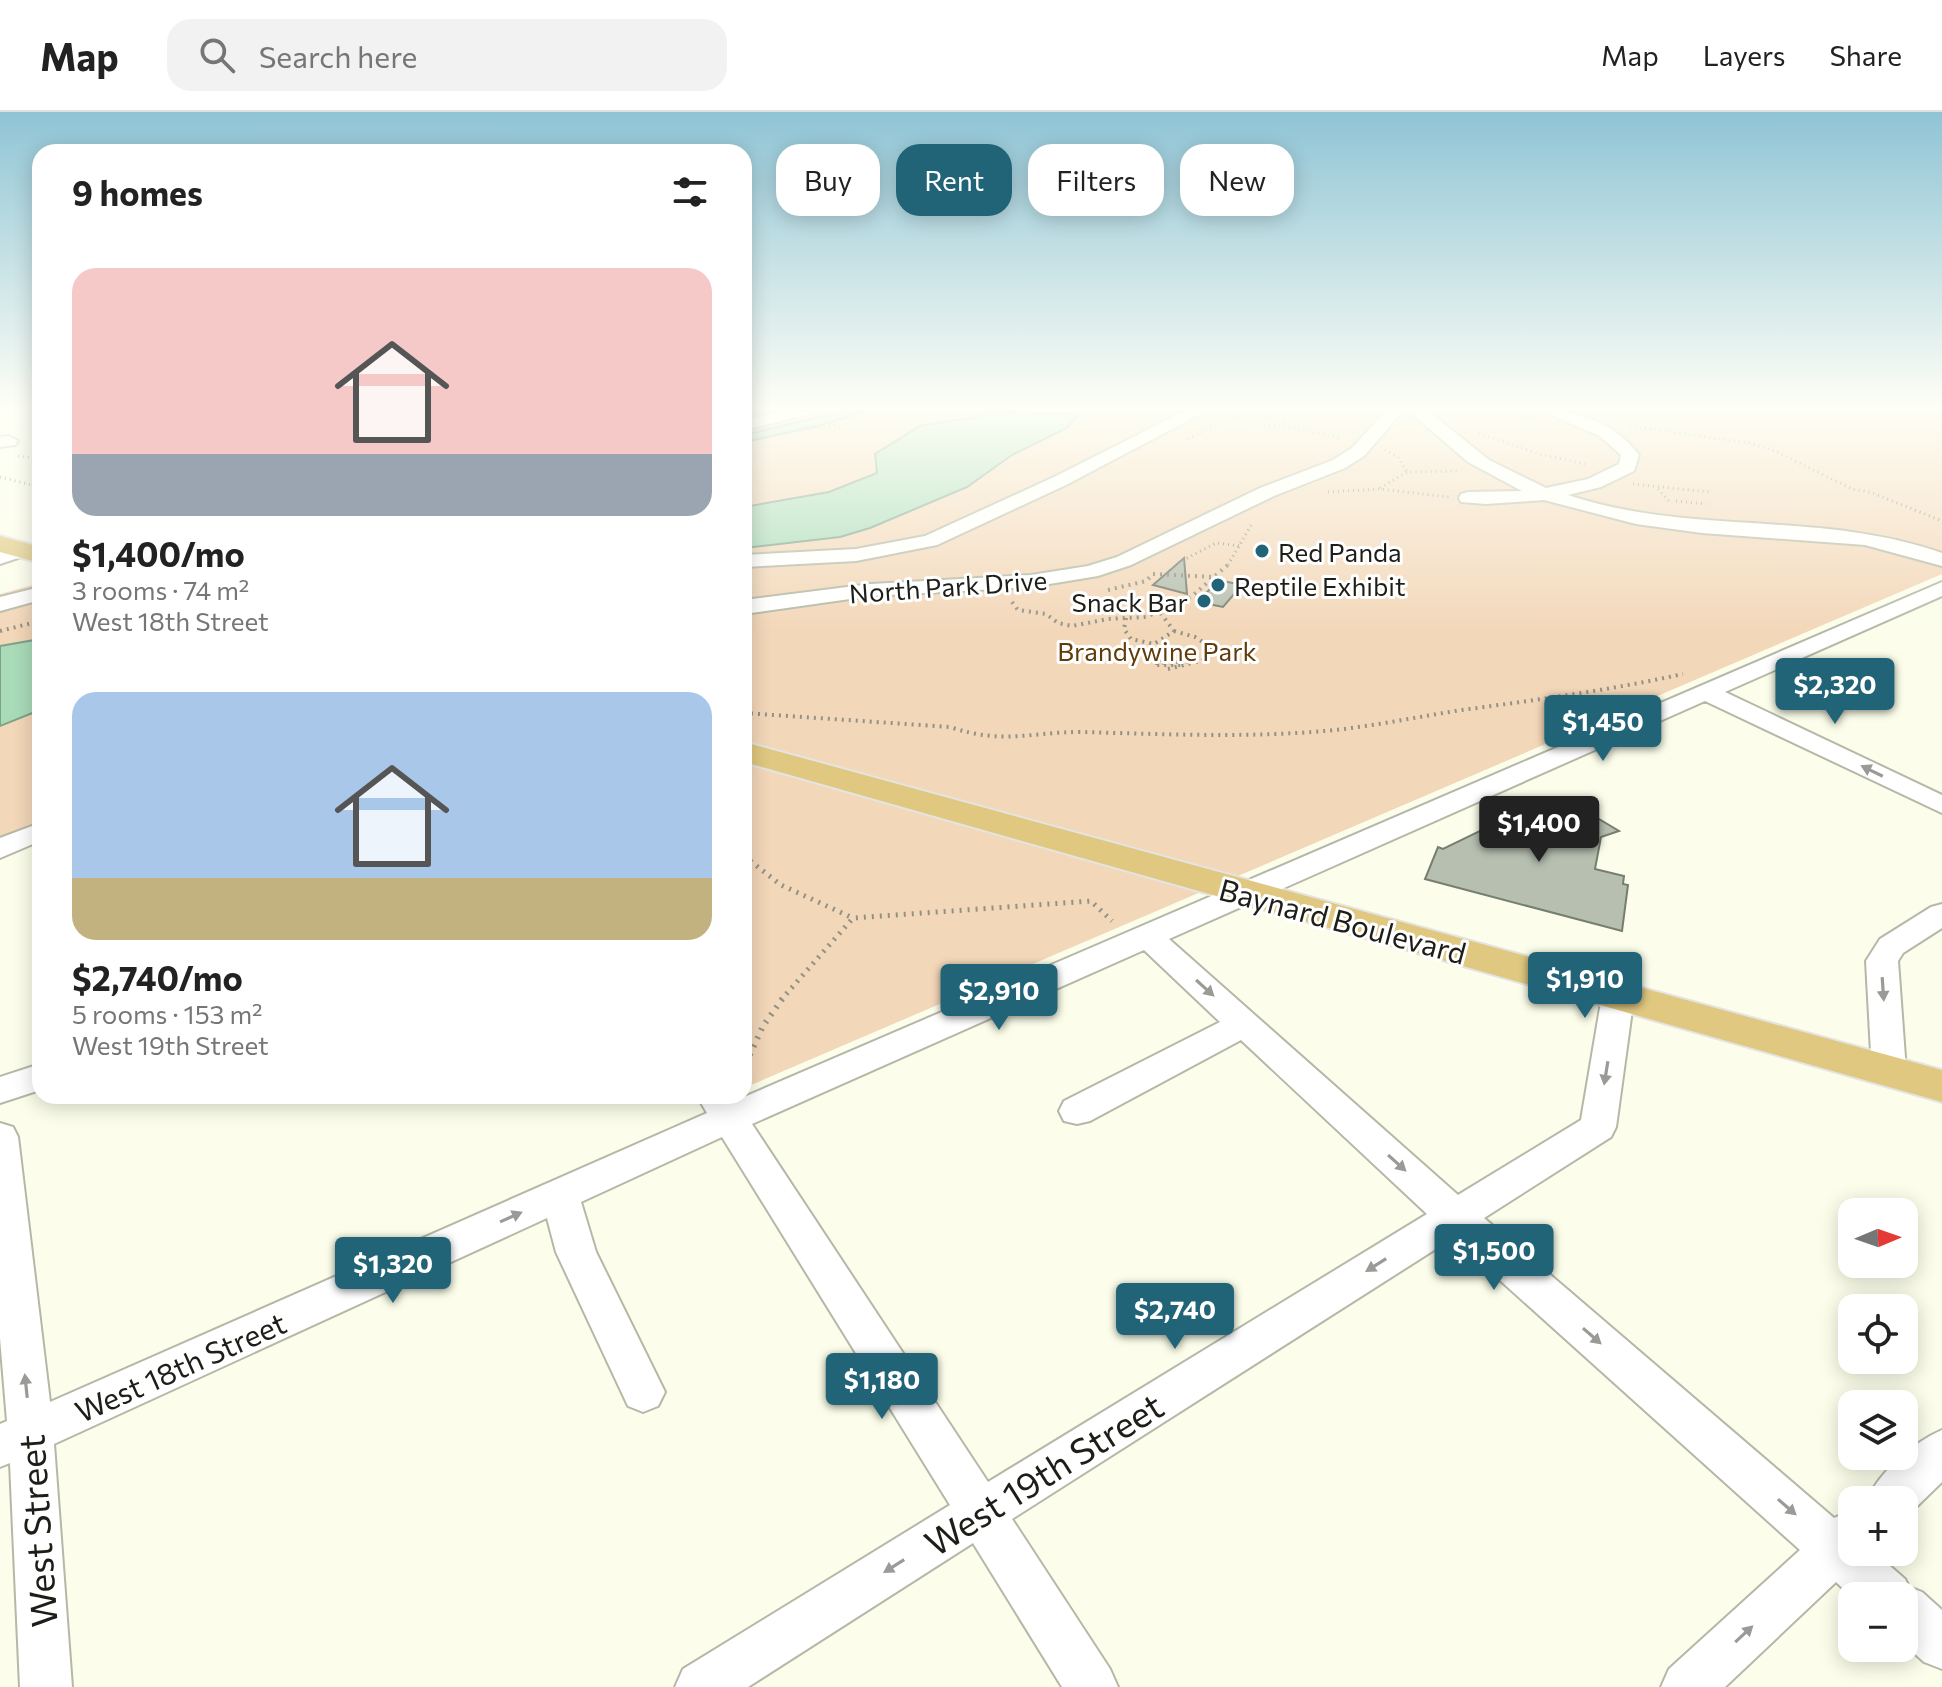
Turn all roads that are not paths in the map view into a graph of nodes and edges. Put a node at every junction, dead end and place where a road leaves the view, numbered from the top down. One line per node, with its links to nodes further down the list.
1 (1073, 484): 9 (street)
2 (1286, 484): 9 (street, North Park Drive)
3 (1527, 484): 5 (street)
4 (1576, 484): 5 (street)
5 (1546, 493): 6 (street); 7 (street)
6 (1468, 498)
7 (1942, 560)
8 (752, 561): 9 (street)
9 (942, 561): 13 (street, North Park Drive)
10 (1942, 588): 14 (street, West 18th Street)
11 (32, 595): 12 (street)
12 (0, 604)
13 (752, 606)
14 (1706, 692): 16 (street, one-way to 14); 21 (street, West 18th Street)
15 (752, 754): 21 (main road, Baynard Boulevard)
16 (1942, 805)
17 (32, 835): 18 (street)
18 (0, 849)
19 (32, 851): 20 (street)
20 (0, 857)
21 (1245, 893): 23 (street, West 18th Street); 24 (main road, Baynard Boulevard)
22 (1942, 914): 26 (street, one-way to 26)
23 (1130, 929): 25 (street, one-way to 25); 30 (street, West 18th Street)
24 (1618, 996): 26 (main road, Baynard Boulevard); 35 (street, West 19th Street, one-way to 35)
25 (1244, 1024): 32 (street); 35 (street, one-way to 35)
26 (1889, 1071): 28 (main road, Baynard Boulevard)
27 (32, 1080): 29 (street)
28 (1942, 1086)
29 (0, 1090)
30 (752, 1095)
31 (722, 1108): 34 (street, West 18th Street); 40 (street)
32 (1077, 1111)
33 (0, 1137): 37 (street, West Street, one-way to 33)
34 (560, 1195): 36 (street); 37 (street, West 18th Street, one-way to 34)
35 (1455, 1216): 40 (street, West 19th Street, one-way to 40); 41 (street, one-way to 41)
36 (643, 1392)
37 (15, 1439): 47 (street, West Street)
38 (1942, 1452): 39 (street)
39 (1905, 1486)
40 (981, 1513): 48 (street, West 19th Street, one-way to 48); 49 (street)
41 (1838, 1537)
42 (1838, 1548): 50 (street, one-way to 42)
43 (1864, 1566): 44 (street)
44 (1877, 1582)
45 (1918, 1623): 46 (street)
46 (1942, 1644)
47 (46, 1687)
48 (701, 1687)
49 (1092, 1687)
50 (1687, 1687)

